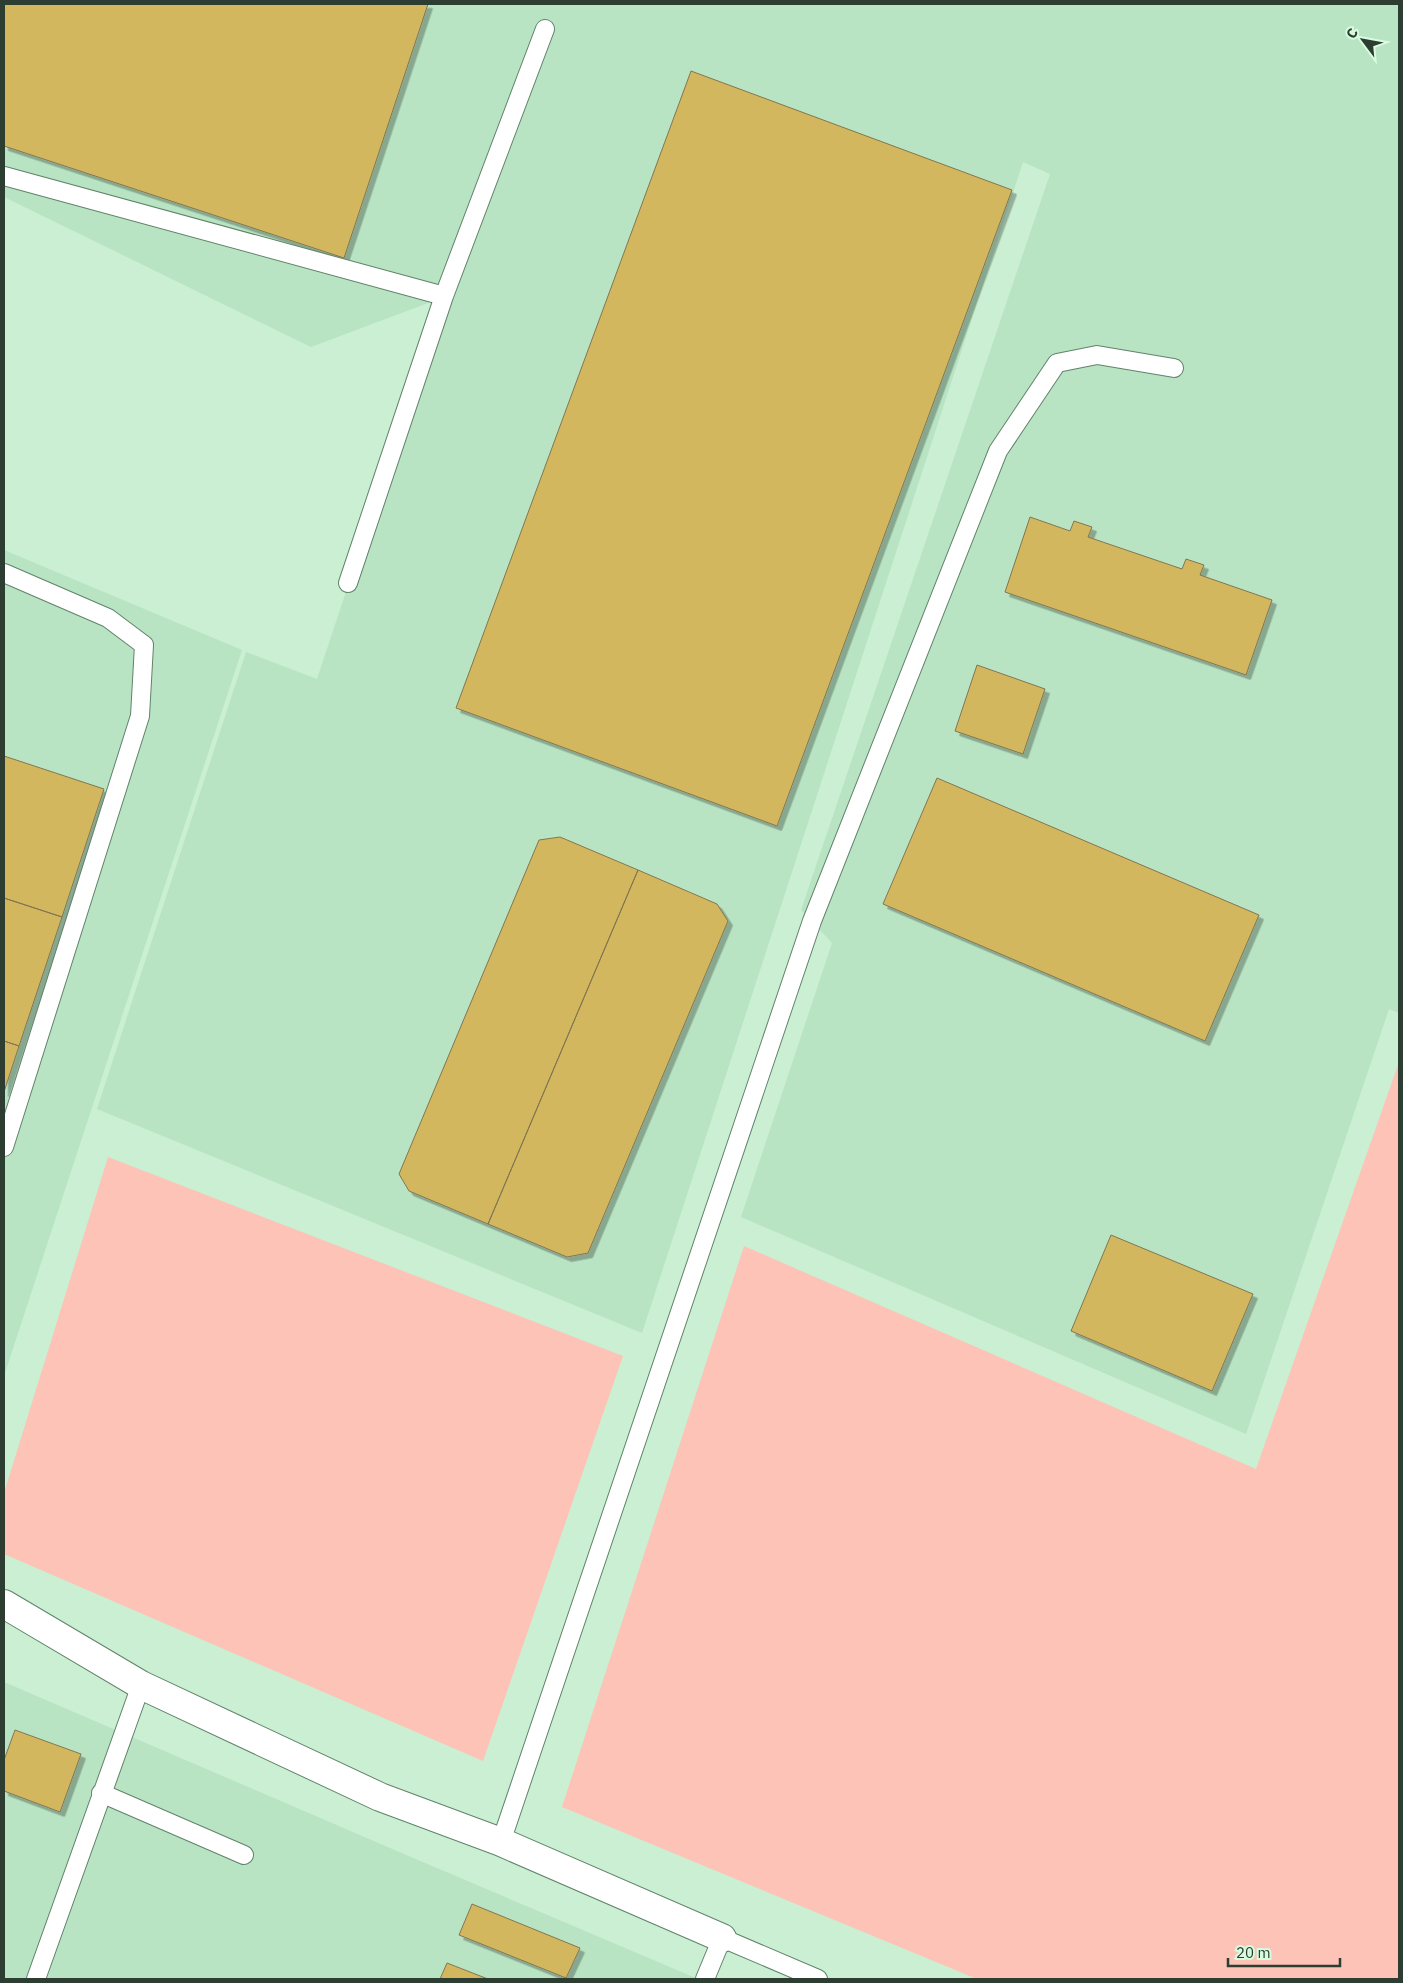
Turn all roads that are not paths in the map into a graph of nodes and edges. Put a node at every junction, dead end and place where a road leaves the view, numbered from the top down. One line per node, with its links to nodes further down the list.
1 (545, 29): 3 (lane)
2 (4, 176): 3 (lane)
3 (444, 296): 6 (lane)
4 (1174, 368): 11 (lane)
5 (4, 573): 7 (lane)
6 (348, 583)
7 (4, 1147)
8 (4, 1604): 9 (street)
9 (141, 1685): 10 (lane); 11 (street)
10 (101, 1793): 12 (lane); 14 (lane)
11 (501, 1842): 13 (street)
12 (244, 1854)
13 (722, 1938): 15 (lane); 16 (lane)
14 (36, 1979)
15 (705, 1979)
16 (818, 1979)

